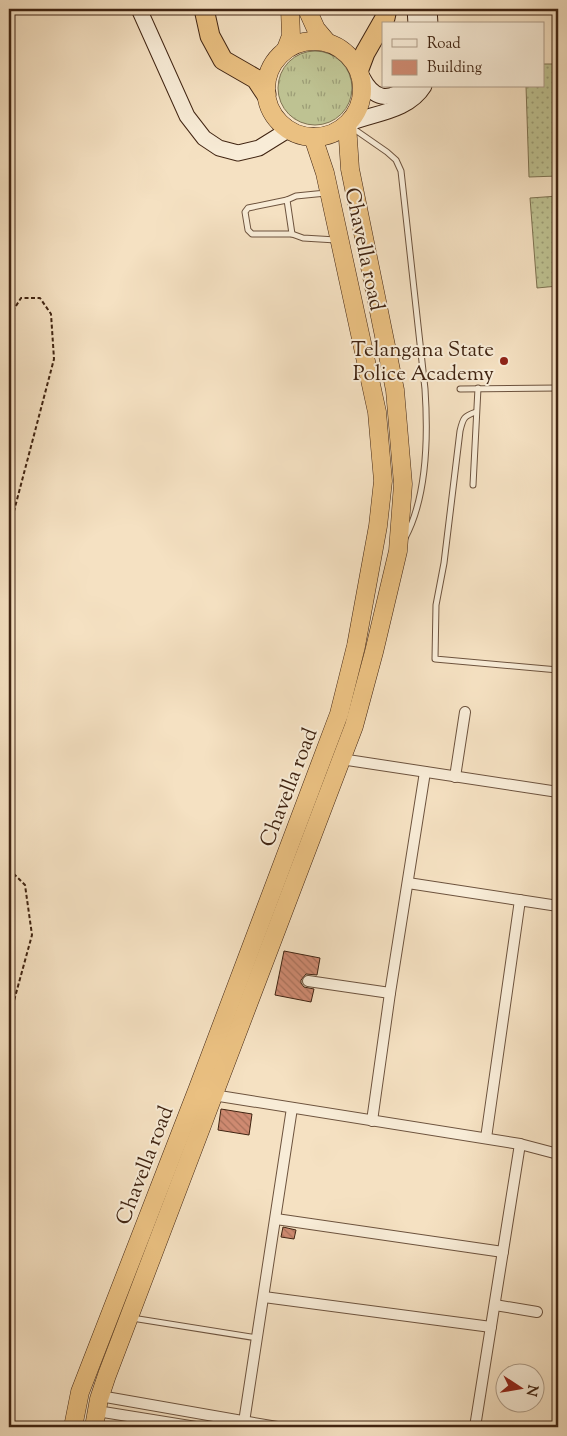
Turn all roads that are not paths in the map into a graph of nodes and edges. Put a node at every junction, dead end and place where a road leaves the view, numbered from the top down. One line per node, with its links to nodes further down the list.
1 (139, 9): 19 (main road)
2 (204, 9): 17 (highway)
3 (290, 9): 13 (highway)
4 (307, 9): 12 (highway)
5 (387, 9): 8 (highway)
6 (415, 9): 9 (main road)
7 (429, 9): 10 (main road)
8 (383, 22)
9 (416, 22)
10 (430, 22)
11 (382, 23): 14 (highway)
12 (327, 42): 13 (highway); 14 (highway)
13 (286, 49): 17 (highway)
14 (360, 73): 15 (main road); 18 (highway)
15 (405, 88)
16 (422, 88): 18 (main road)
17 (266, 94): 19 (highway)
18 (347, 124): 20 (highway); 30 (highway, Chavella road); 30 (lane)
19 (288, 130): 20 (highway)
20 (313, 137): 21 (highway, Chavella road)
21 (329, 193): 22 (lane); 24 (highway, Chavella road)
22 (287, 200): 23 (lane); 23 (lane)
23 (292, 234): 24 (lane)
24 (340, 241): 40 (highway, Chavella road)
25 (460, 388): 26 (lane)
26 (478, 388): 27 (lane); 28 (lane)
27 (558, 388)
28 (476, 412): 29 (lane); 31 (lane)
29 (473, 485)
30 (398, 551): 33 (highway, Chavella road)
31 (558, 670)
32 (465, 712): 35 (street)
33 (341, 759): 34 (street); 40 (highway, Chavella road)
34 (425, 772): 35 (street); 37 (street)
35 (455, 776): 36 (street)
36 (558, 792)
37 (408, 883): 38 (street); 42 (street)
38 (520, 900): 39 (street); 46 (street)
39 (558, 906)
40 (270, 922): 43 (highway, Chavella road); 59 (highway, Chavella road)
41 (308, 981): 42 (street)
42 (390, 993): 45 (street)
43 (213, 1095): 44 (street); 54 (highway, Chavella road)
44 (292, 1108): 45 (street); 49 (street)
45 (372, 1120): 46 (street)
46 (486, 1138): 47 (street)
47 (520, 1144): 48 (street); 50 (street)
48 (558, 1154)
49 (276, 1219): 50 (street); 51 (street)
50 (503, 1252): 52 (street)
51 (264, 1297): 55 (street); 56 (street)
52 (495, 1305): 53 (street); 55 (street)
53 (537, 1312)
54 (129, 1318): 56 (lane); 57 (highway, Chavella road)
55 (491, 1327): 62 (street)
56 (258, 1338): 58 (street)
57 (97, 1412): 58 (street); 60 (street)
58 (244, 1422): 61 (street)
59 (73, 1427)
60 (196, 1427)
61 (277, 1427)
62 (475, 1427)

